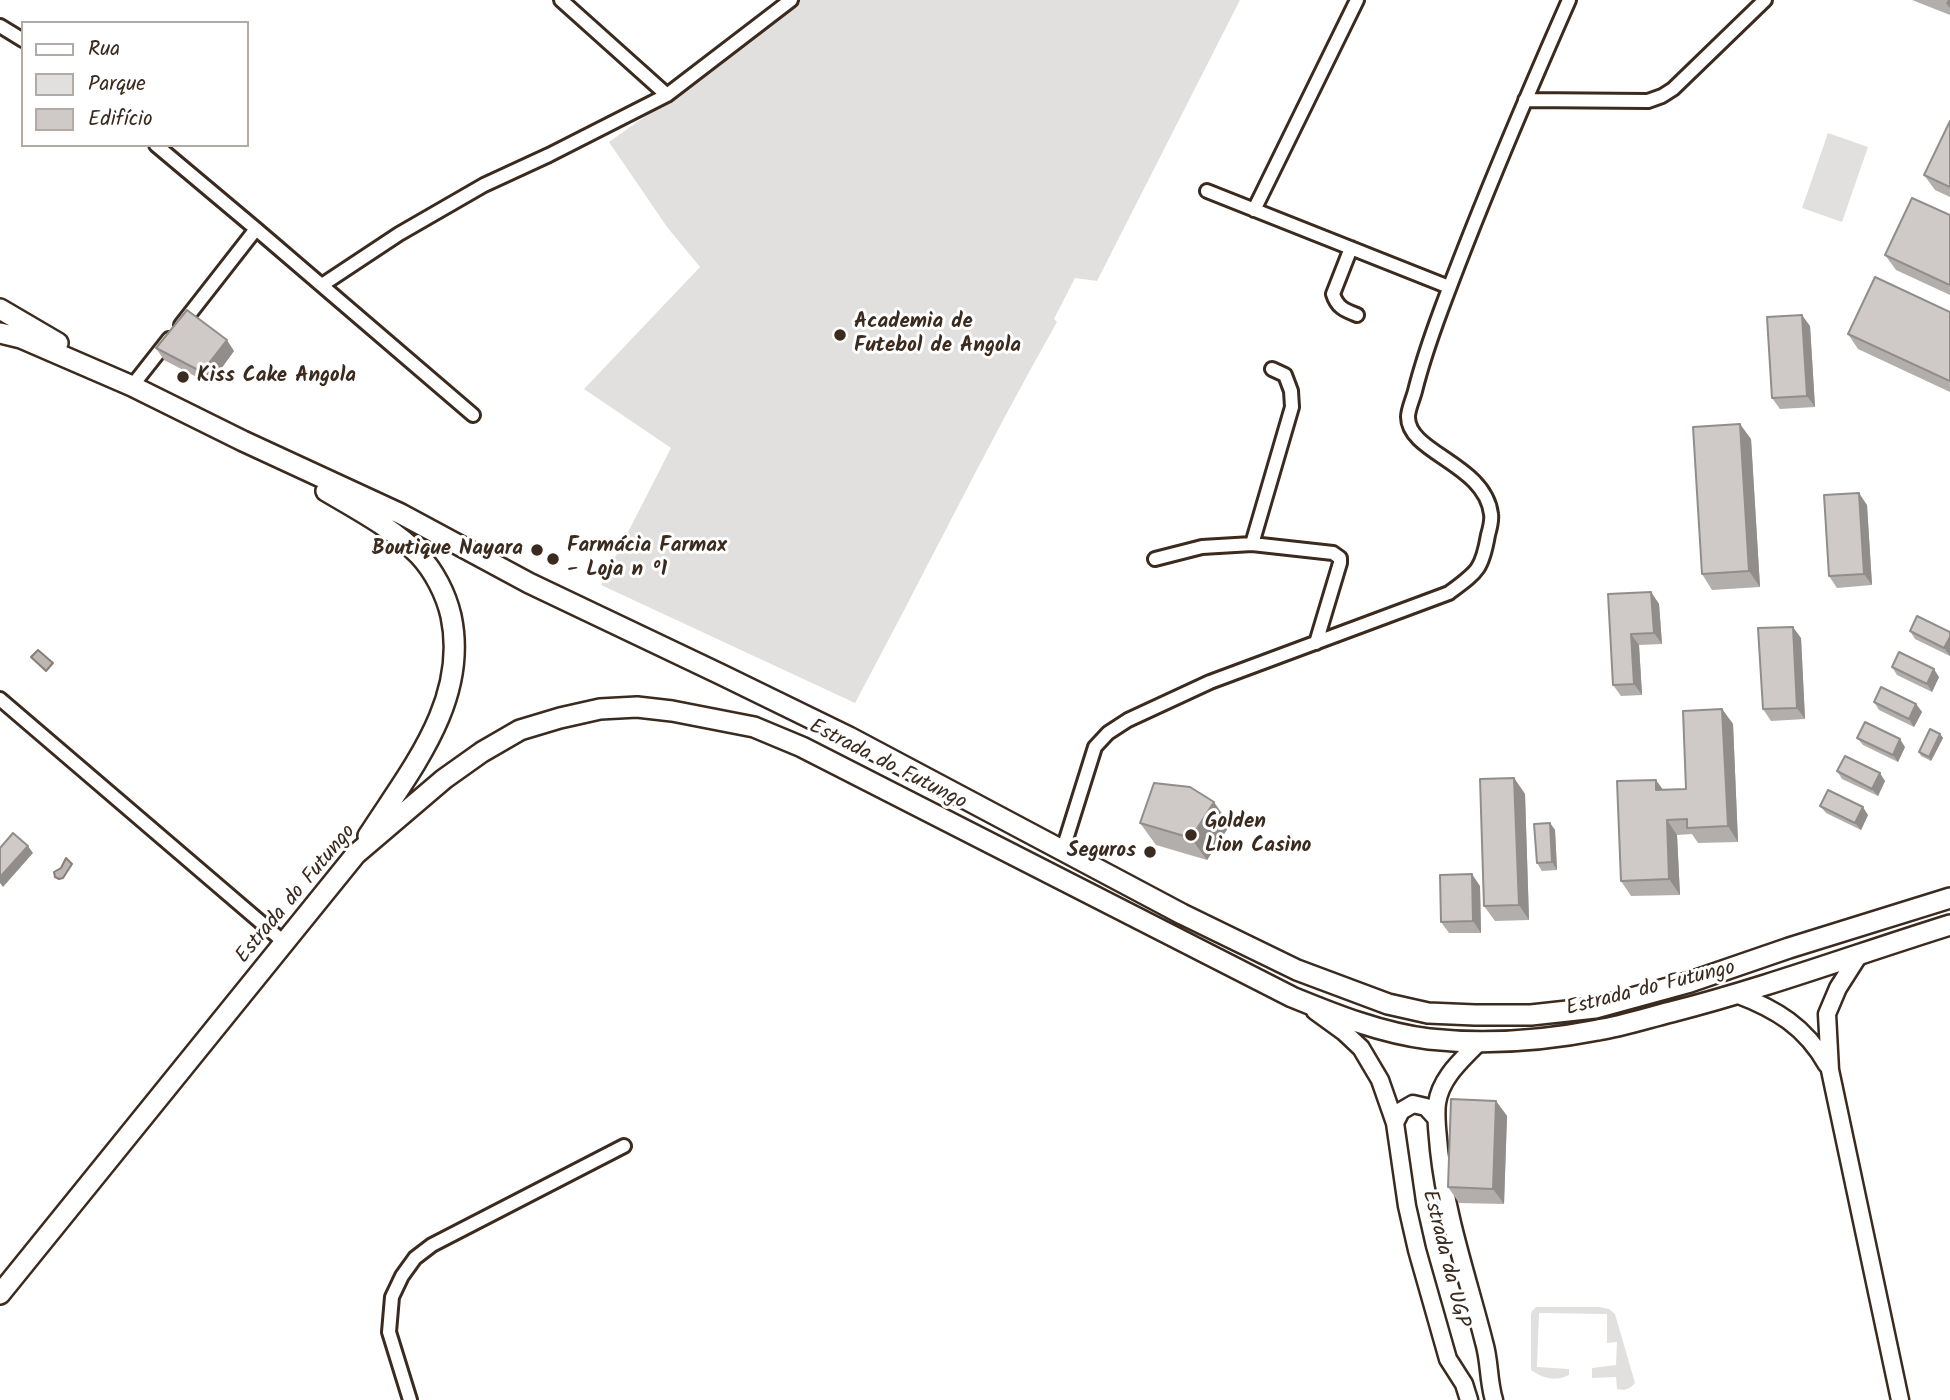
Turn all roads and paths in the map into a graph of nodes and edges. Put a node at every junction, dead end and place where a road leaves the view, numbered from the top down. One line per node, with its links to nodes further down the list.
1 (561, 0): 8 (street)
2 (1357, 0): 12 (street)
3 (1569, 0): 9 (street)
4 (1765, 0): 9 (street)
5 (783, 2): 8 (street)
6 (0, 26): 7 (street)
7 (21, 39)
8 (667, 95): 15 (street)
9 (1525, 100): 16 (street)
10 (158, 147): 13 (street)
11 (1207, 191): 12 (street)
12 (1254, 209): 14 (street)
13 (256, 229): 15 (street); 21 (street)
14 (1350, 248): 16 (street); 18 (street)
15 (322, 285): 22 (street)
16 (1449, 287): 26 (street)
17 (0, 309): 21 (main road)
18 (1357, 315)
19 (0, 333): 21 (main road, Estrada do Futungo)
20 (1272, 369): 24 (street)
21 (132, 386): 23 (main road, Estrada do Futungo)
22 (473, 415)
23 (243, 441): 28 (main road, Estrada do Futungo); 29 (main road)
24 (1252, 544): 25 (street); 26 (street)
25 (1155, 559)
26 (1316, 643): 28 (street)
27 (0, 699): 32 (street)
28 (1063, 849): 30 (main road, Estrada do Futungo)
29 (356, 854): 32 (main road, Estrada do Futungo); 35 (main road, Estrada do Futungo)
30 (1950, 898)
31 (1950, 925): 33 (main road, Estrada do Futungo)
32 (285, 943): 41 (main road, Estrada do Futungo)
33 (1859, 955): 34 (main road, Estrada do Futungo); 37 (street)
34 (1736, 994): 36 (main road, Estrada do Futungo); 37 (street)
35 (1292, 997): 36 (main road, Estrada do Futungo); 39 (street, Estrada da UGP)
36 (1479, 1042): 38 (street)
37 (1830, 1070): 45 (street)
38 (1436, 1118): 39 (street); 44 (street)
39 (1395, 1123): 43 (street, Estrada da UGP)
40 (624, 1146): 42 (street)
41 (0, 1294)
42 (410, 1400)
43 (1469, 1400)
44 (1494, 1400)
45 (1900, 1400)

